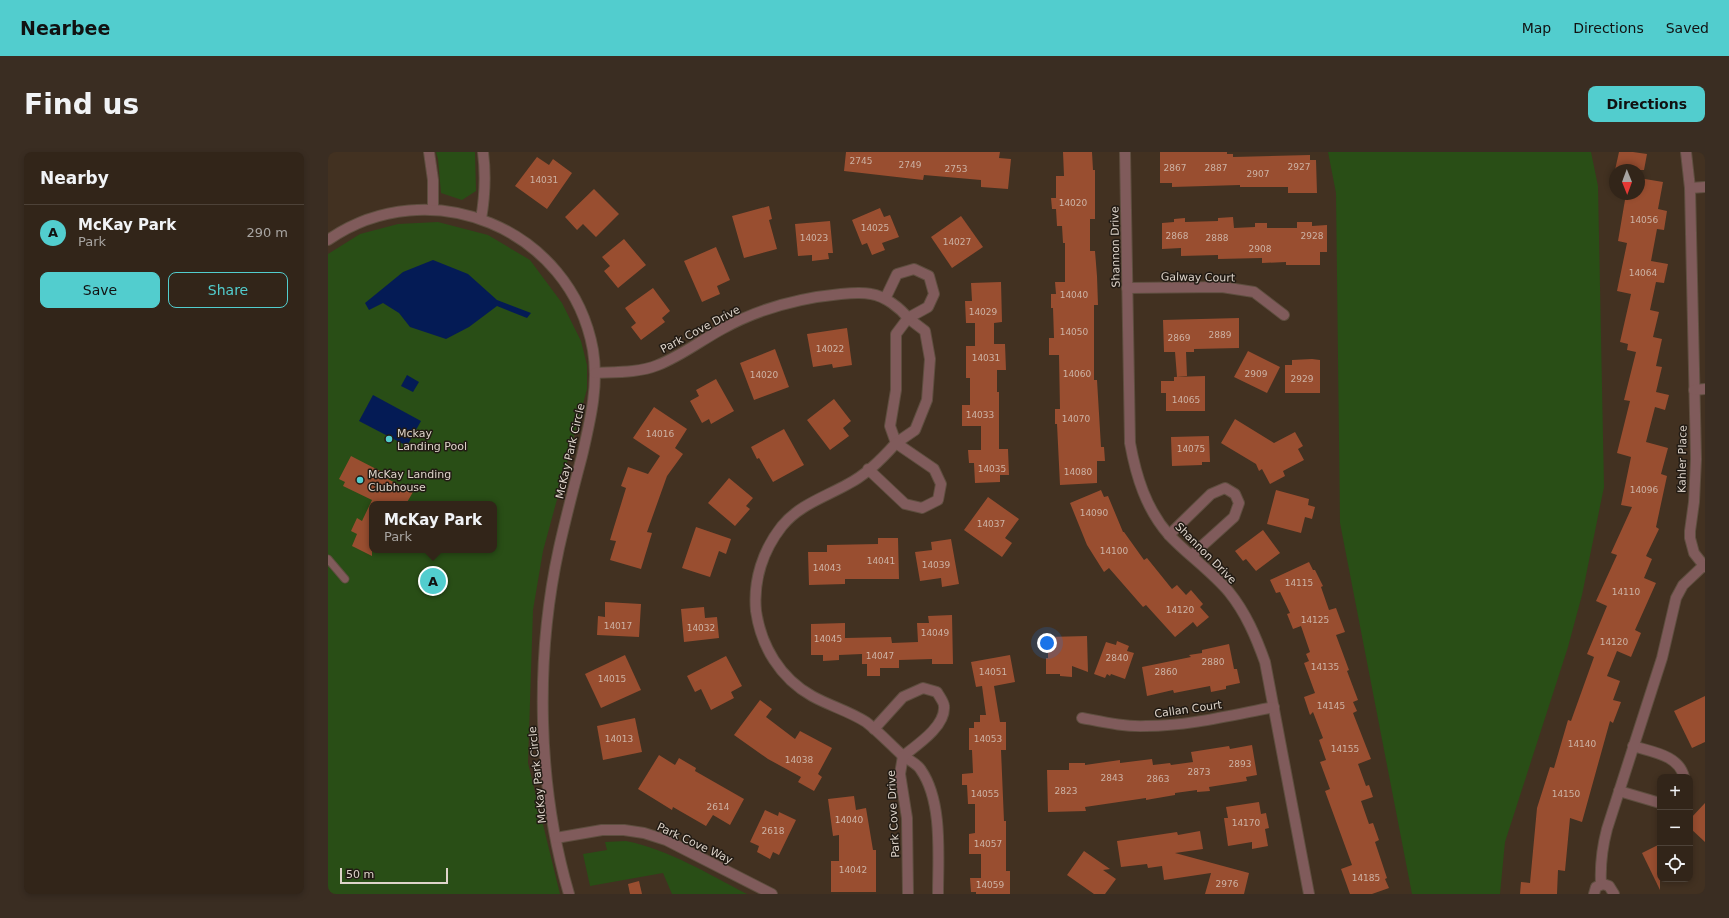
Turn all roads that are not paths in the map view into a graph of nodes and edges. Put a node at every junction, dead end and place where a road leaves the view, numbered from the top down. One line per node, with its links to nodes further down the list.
1 (429, 152): 7 (street)
2 (483, 152): 8 (street)
3 (1125, 152): 10 (street, Shannon Drive)
4 (1686, 152): 6 (street, Kahler Place)
5 (1705, 187): 6 (street)
6 (1690, 188): 15 (street, Kahler Place)
7 (433, 209): 8 (street, McKay Park Circle); 9 (street, McKay Park Circle)
8 (482, 219): 14 (street, McKay Park Circle)
9 (328, 240)
10 (1127, 288): 12 (street, Galway Court); 19 (street, Shannon Drive)
11 (885, 299): 13 (street, Park Cove Drive); 13 (street); 14 (street, Park Cove Drive)
12 (1284, 315)
13 (908, 318): 17 (street); 17 (street, Park Cove Drive)
14 (595, 373): 32 (street, McKay Park Circle)
15 (1694, 390): 16 (street); 22 (street, Kahler Place)
16 (1705, 390)
17 (896, 443): 18 (street, Park Cove Drive); 18 (street)
18 (868, 469): 26 (street, Park Cove Drive)
19 (1169, 535): 20 (street, Shannon Drive); 20 (street)
20 (1192, 555): 24 (street, Shannon Drive)
21 (328, 559): 23 (lane)
22 (1704, 566): 27 (street, Kahler Place)
23 (344, 579)
24 (1274, 707): 25 (street, Callan Court); 38 (street, Shannon Drive)
25 (1082, 718)
26 (874, 729): 28 (street, Park Cove Drive); 28 (street, Park Cove Drive)
27 (1633, 746): 29 (street); 30 (street, Kahler Place)
28 (903, 756): 36 (street, Park Cove Drive); 37 (street, Park Cove Drive)
29 (1683, 774)
30 (1619, 791): 31 (street); 33 (street, Kahler Place)
31 (1657, 802)
32 (556, 838): 34 (street, McKay Park Circle); 35 (street, Park Cove Way)
33 (1601, 884): 39 (street); 40 (street)
34 (569, 894)
35 (772, 894)
36 (908, 894)
37 (938, 894)
38 (1309, 894)
39 (1594, 894)
40 (1614, 894)

